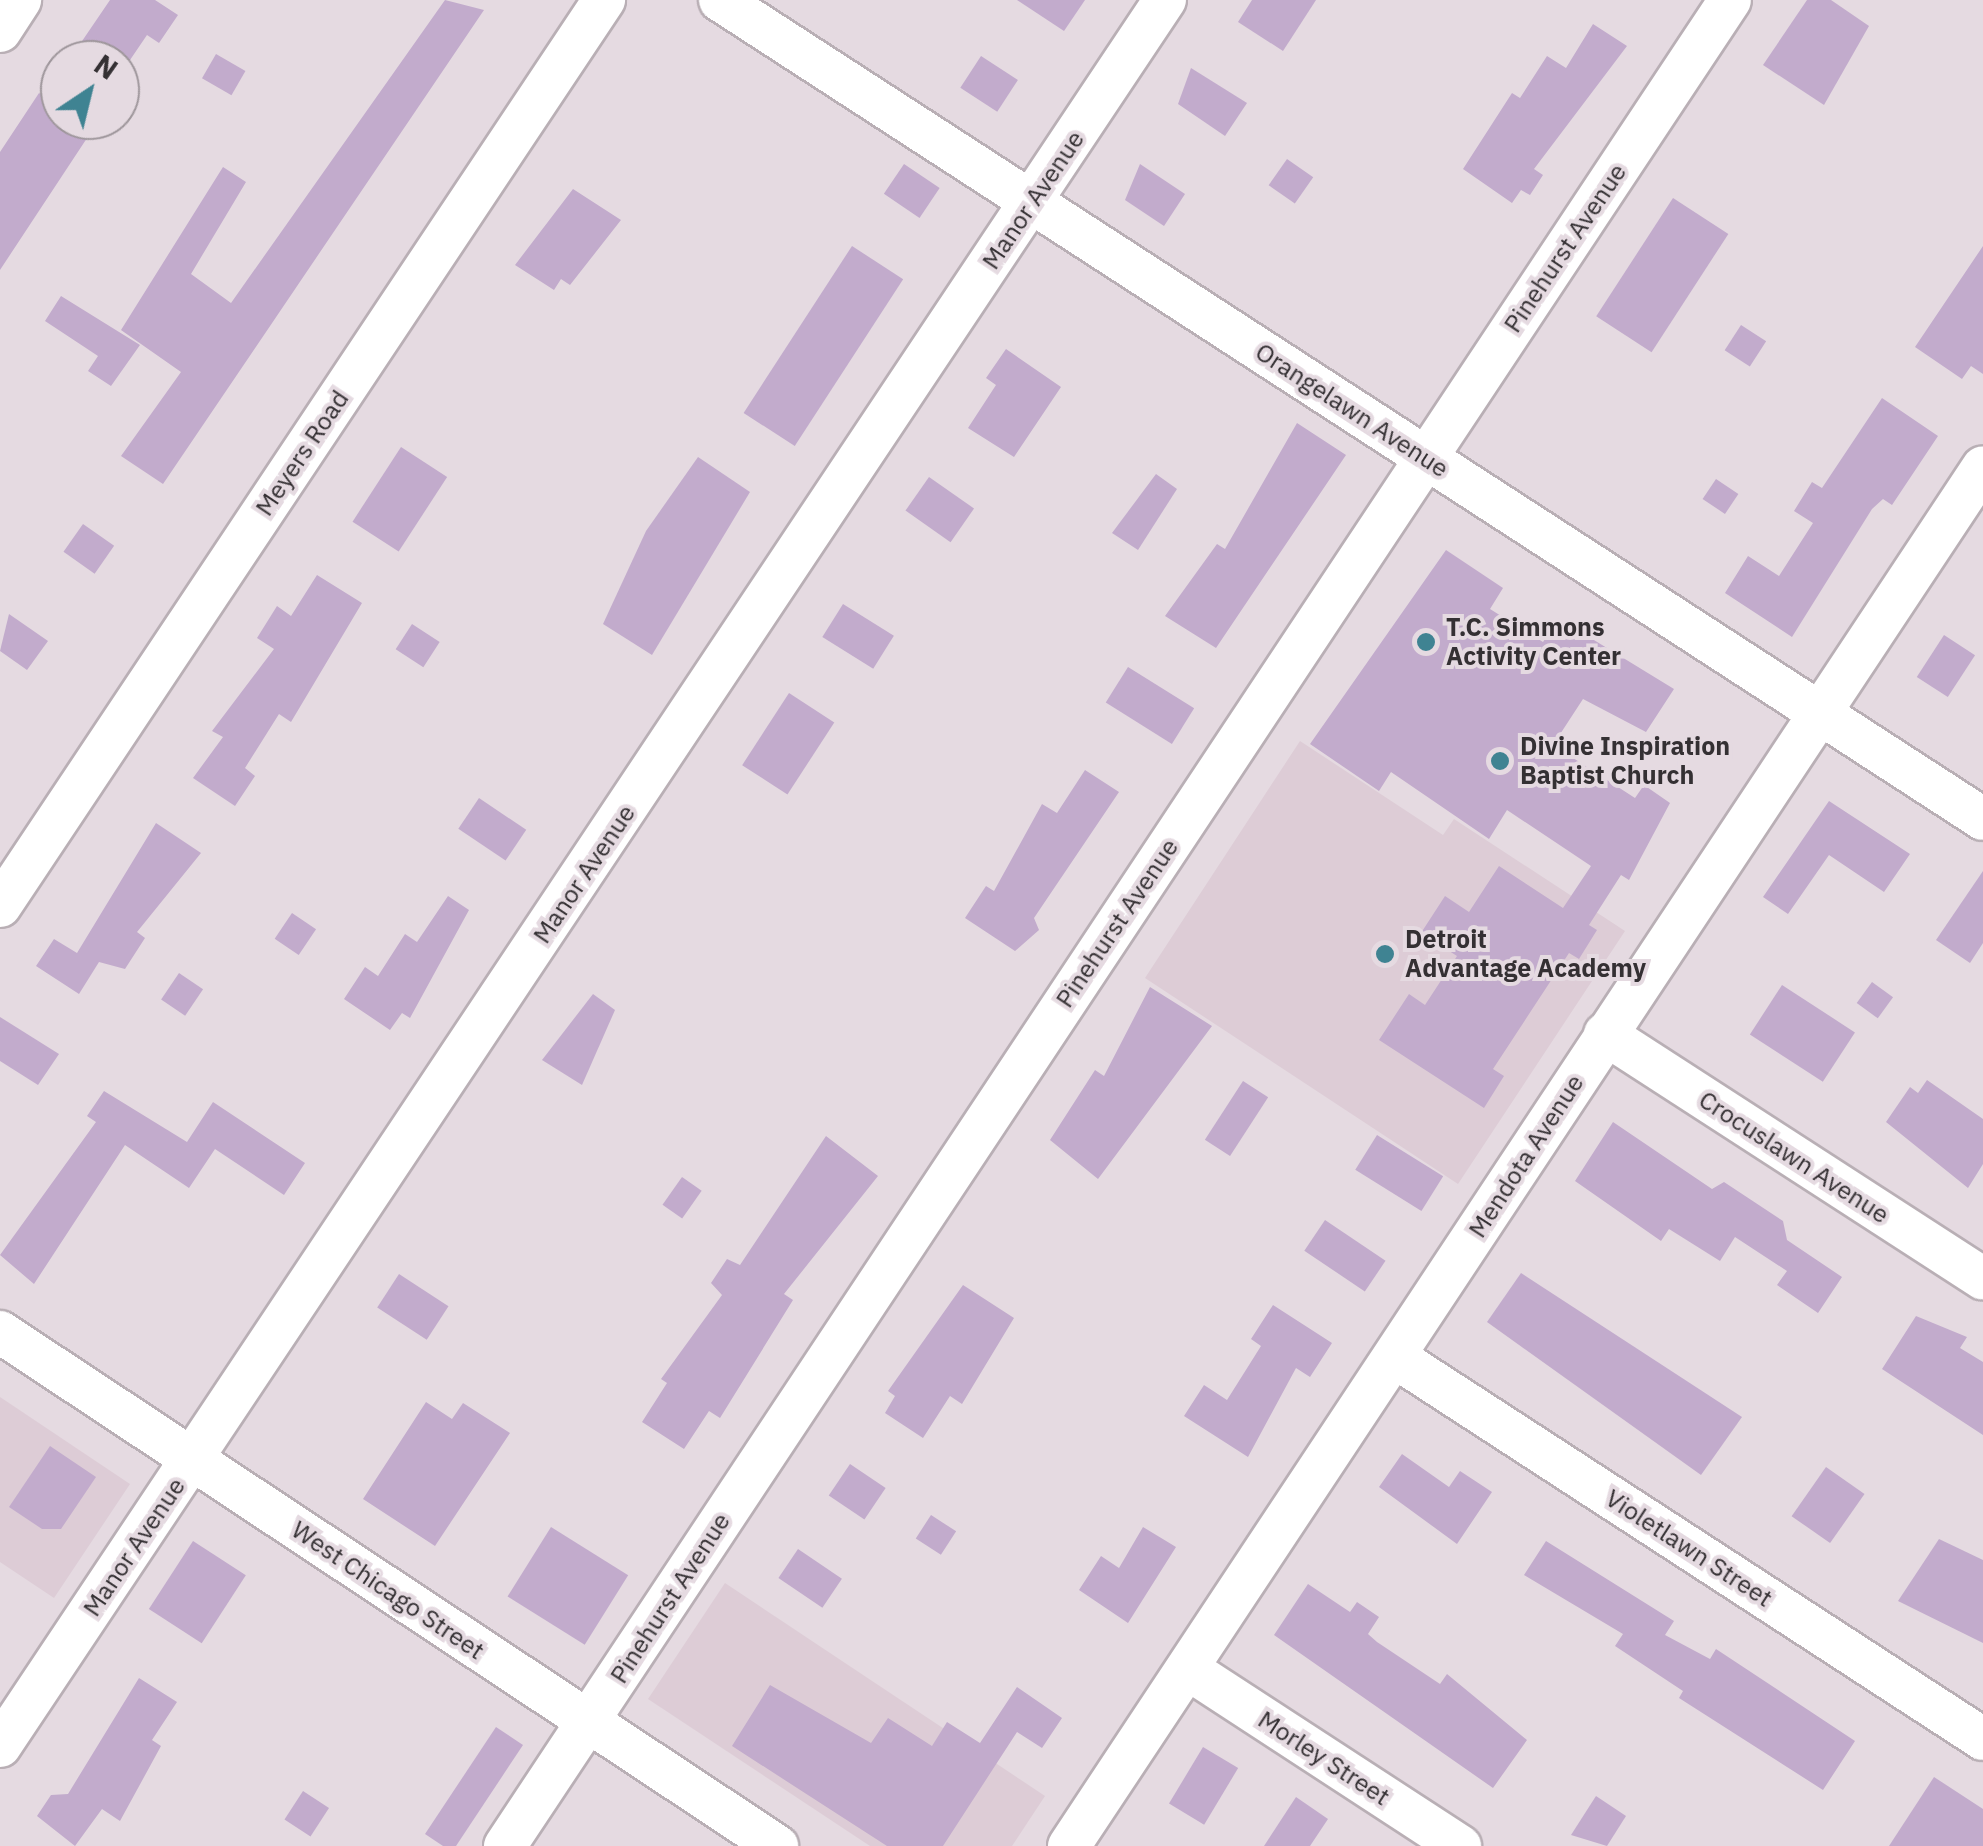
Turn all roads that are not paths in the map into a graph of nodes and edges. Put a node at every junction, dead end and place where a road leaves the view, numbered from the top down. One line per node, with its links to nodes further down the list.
1 (20, 0): 6 (street)
2 (604, 0): 12 (street, Meyers Road)
3 (720, 0): 7 (street, Orangelawn Avenue)
4 (1165, 0): 7 (street, Manor Avenue)
5 (1730, 0): 8 (street, Pinehurst Avenue)
6 (0, 30)
7 (1032, 202): 8 (street, Orangelawn Avenue); 17 (street, Manor Avenue)
8 (1425, 458): 10 (street, Orangelawn Avenue); 19 (street, Pinehurst Avenue)
9 (1983, 467): 10 (street, Mendota Avenue)
10 (1819, 713): 11 (street, Orangelawn Avenue); 13 (street, Mendota Avenue)
11 (1983, 819)
12 (0, 906)
13 (1605, 1034): 14 (street, Crocuslawn Avenue); 16 (street, Mendota Avenue)
14 (1983, 1279)
15 (0, 1332): 17 (street, West Chicago Street)
16 (1395, 1357): 18 (street, Mendota Avenue); 20 (street, Violetlawn Street)
17 (193, 1461): 19 (street, West Chicago Street); 21 (street, Manor Avenue)
18 (1188, 1670): 24 (street, Mendota Avenue); 25 (street, Morley Street)
19 (588, 1724): 22 (street, Pinehurst Avenue); 23 (street, West Chicago Street)
20 (1983, 1739)
21 (0, 1746)
22 (506, 1846)
23 (776, 1846)
24 (1069, 1846)
25 (1460, 1846)

